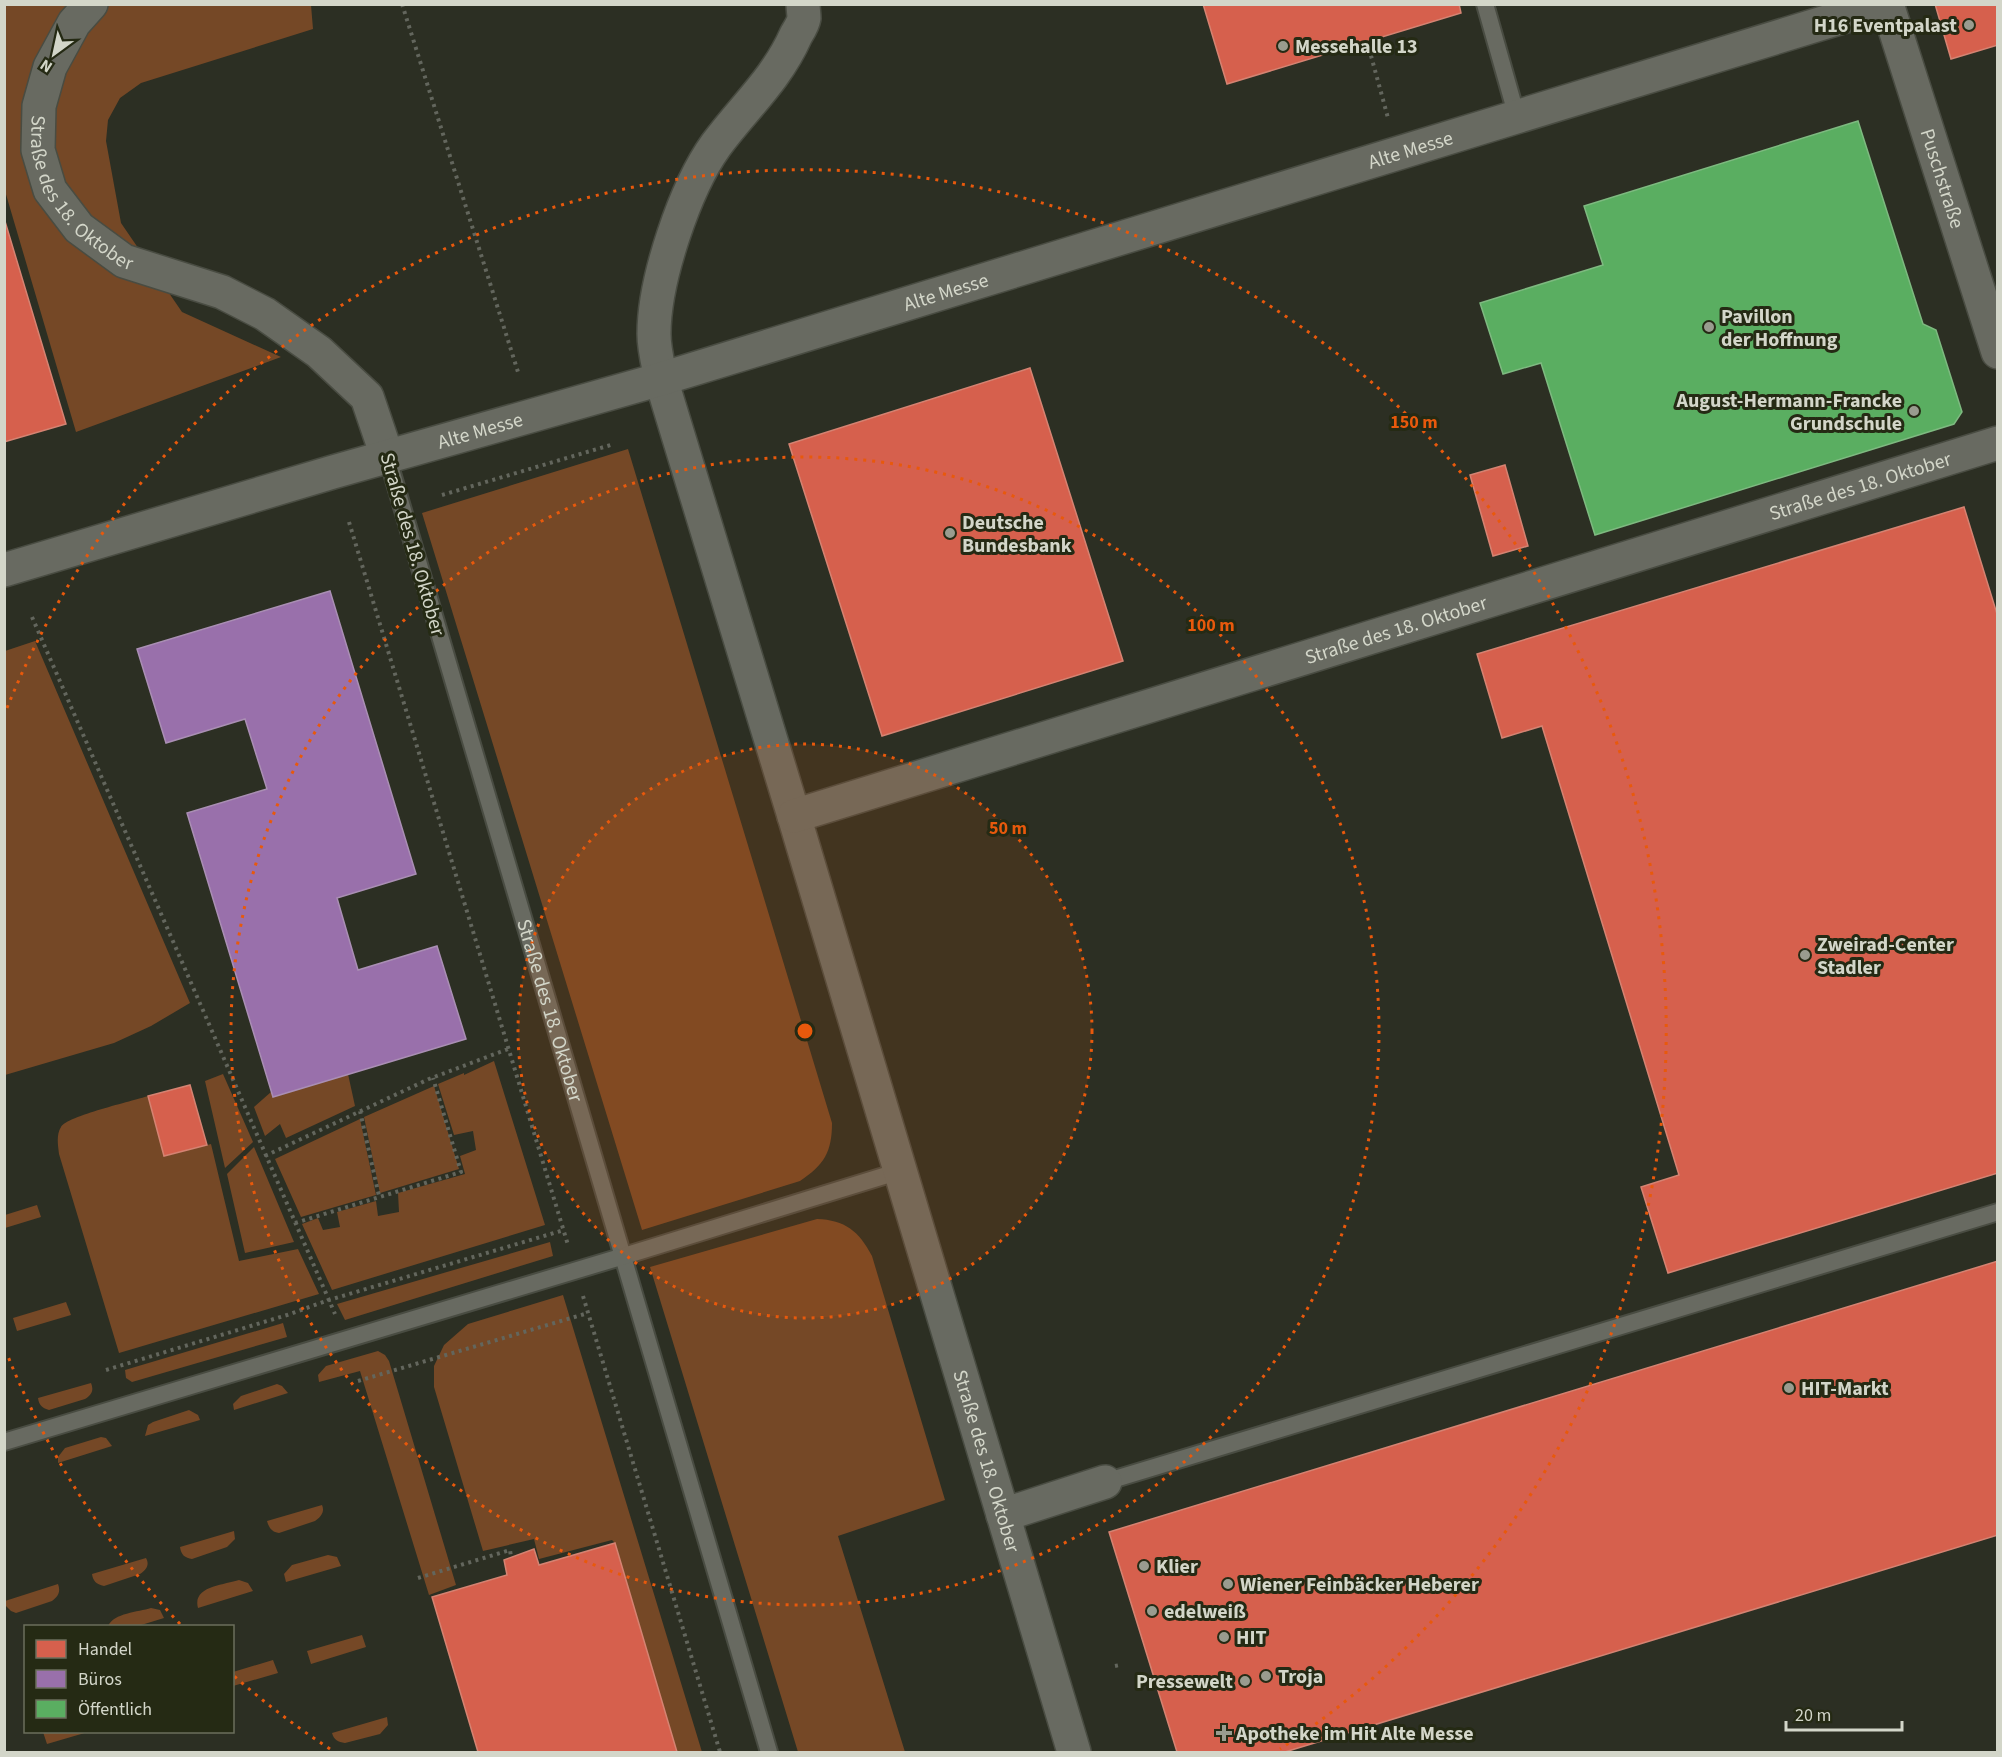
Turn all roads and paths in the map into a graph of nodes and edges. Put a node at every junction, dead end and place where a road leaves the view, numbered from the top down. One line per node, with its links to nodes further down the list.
1 (91, 4): 14 (street, Straße des 18. Oktober)
2 (402, 4): 10 (path)
3 (803, 4): 11 (street, Straße des 18. Oktober)
4 (1485, 4): 7 (lane)
5 (1886, 4): 7 (street, Alte Messe); 9 (street, Puschstraße)
6 (1367, 41): 8 (path)
7 (1517, 117): 8 (street, Alte Messe)
8 (1397, 154): 11 (street, Alte Messe)
9 (1998, 352)
10 (518, 372)
11 (661, 379): 14 (street, Alte Messe); 19 (street, Straße des 18. Oktober)
12 (1998, 443): 19 (street, Straße des 18. Oktober)
13 (614, 444): 15 (path)
14 (387, 456): 17 (street, Alte Messe); 29 (lane, Straße des 18. Oktober)
15 (442, 495)
16 (349, 522): 20 (path)
17 (4, 570)
18 (32, 617): 23 (path)
19 (794, 816): 24 (street, Straße des 18. Oktober)
20 (508, 1049): 21 (path); 28 (path)
21 (433, 1078): 22 (path); 25 (path)
22 (360, 1111): 23 (path); 25 (path)
23 (265, 1156): 27 (path)
24 (900, 1171): 29 (lane); 38 (street, Straße des 18. Oktober)
25 (379, 1196): 27 (path)
26 (1998, 1212): 37 (lane)
27 (295, 1223): 31 (path)
28 (564, 1230): 30 (path); 31 (path)
29 (624, 1256): 30 (lane); 42 (lane, Straße des 18. Oktober)
30 (575, 1270): 32 (path); 33 (lane)
31 (329, 1300): 33 (path); 34 (path)
32 (588, 1313): 35 (path); 41 (path)
33 (347, 1339): 36 (lane)
34 (106, 1370)
35 (358, 1381)
36 (4, 1442)
37 (1104, 1482): 38 (street)
38 (1003, 1515): 43 (street, Straße des 18. Oktober)
39 (511, 1557): 40 (path)
40 (418, 1578)
41 (720, 1752)
42 (769, 1752)
43 (1074, 1752)

